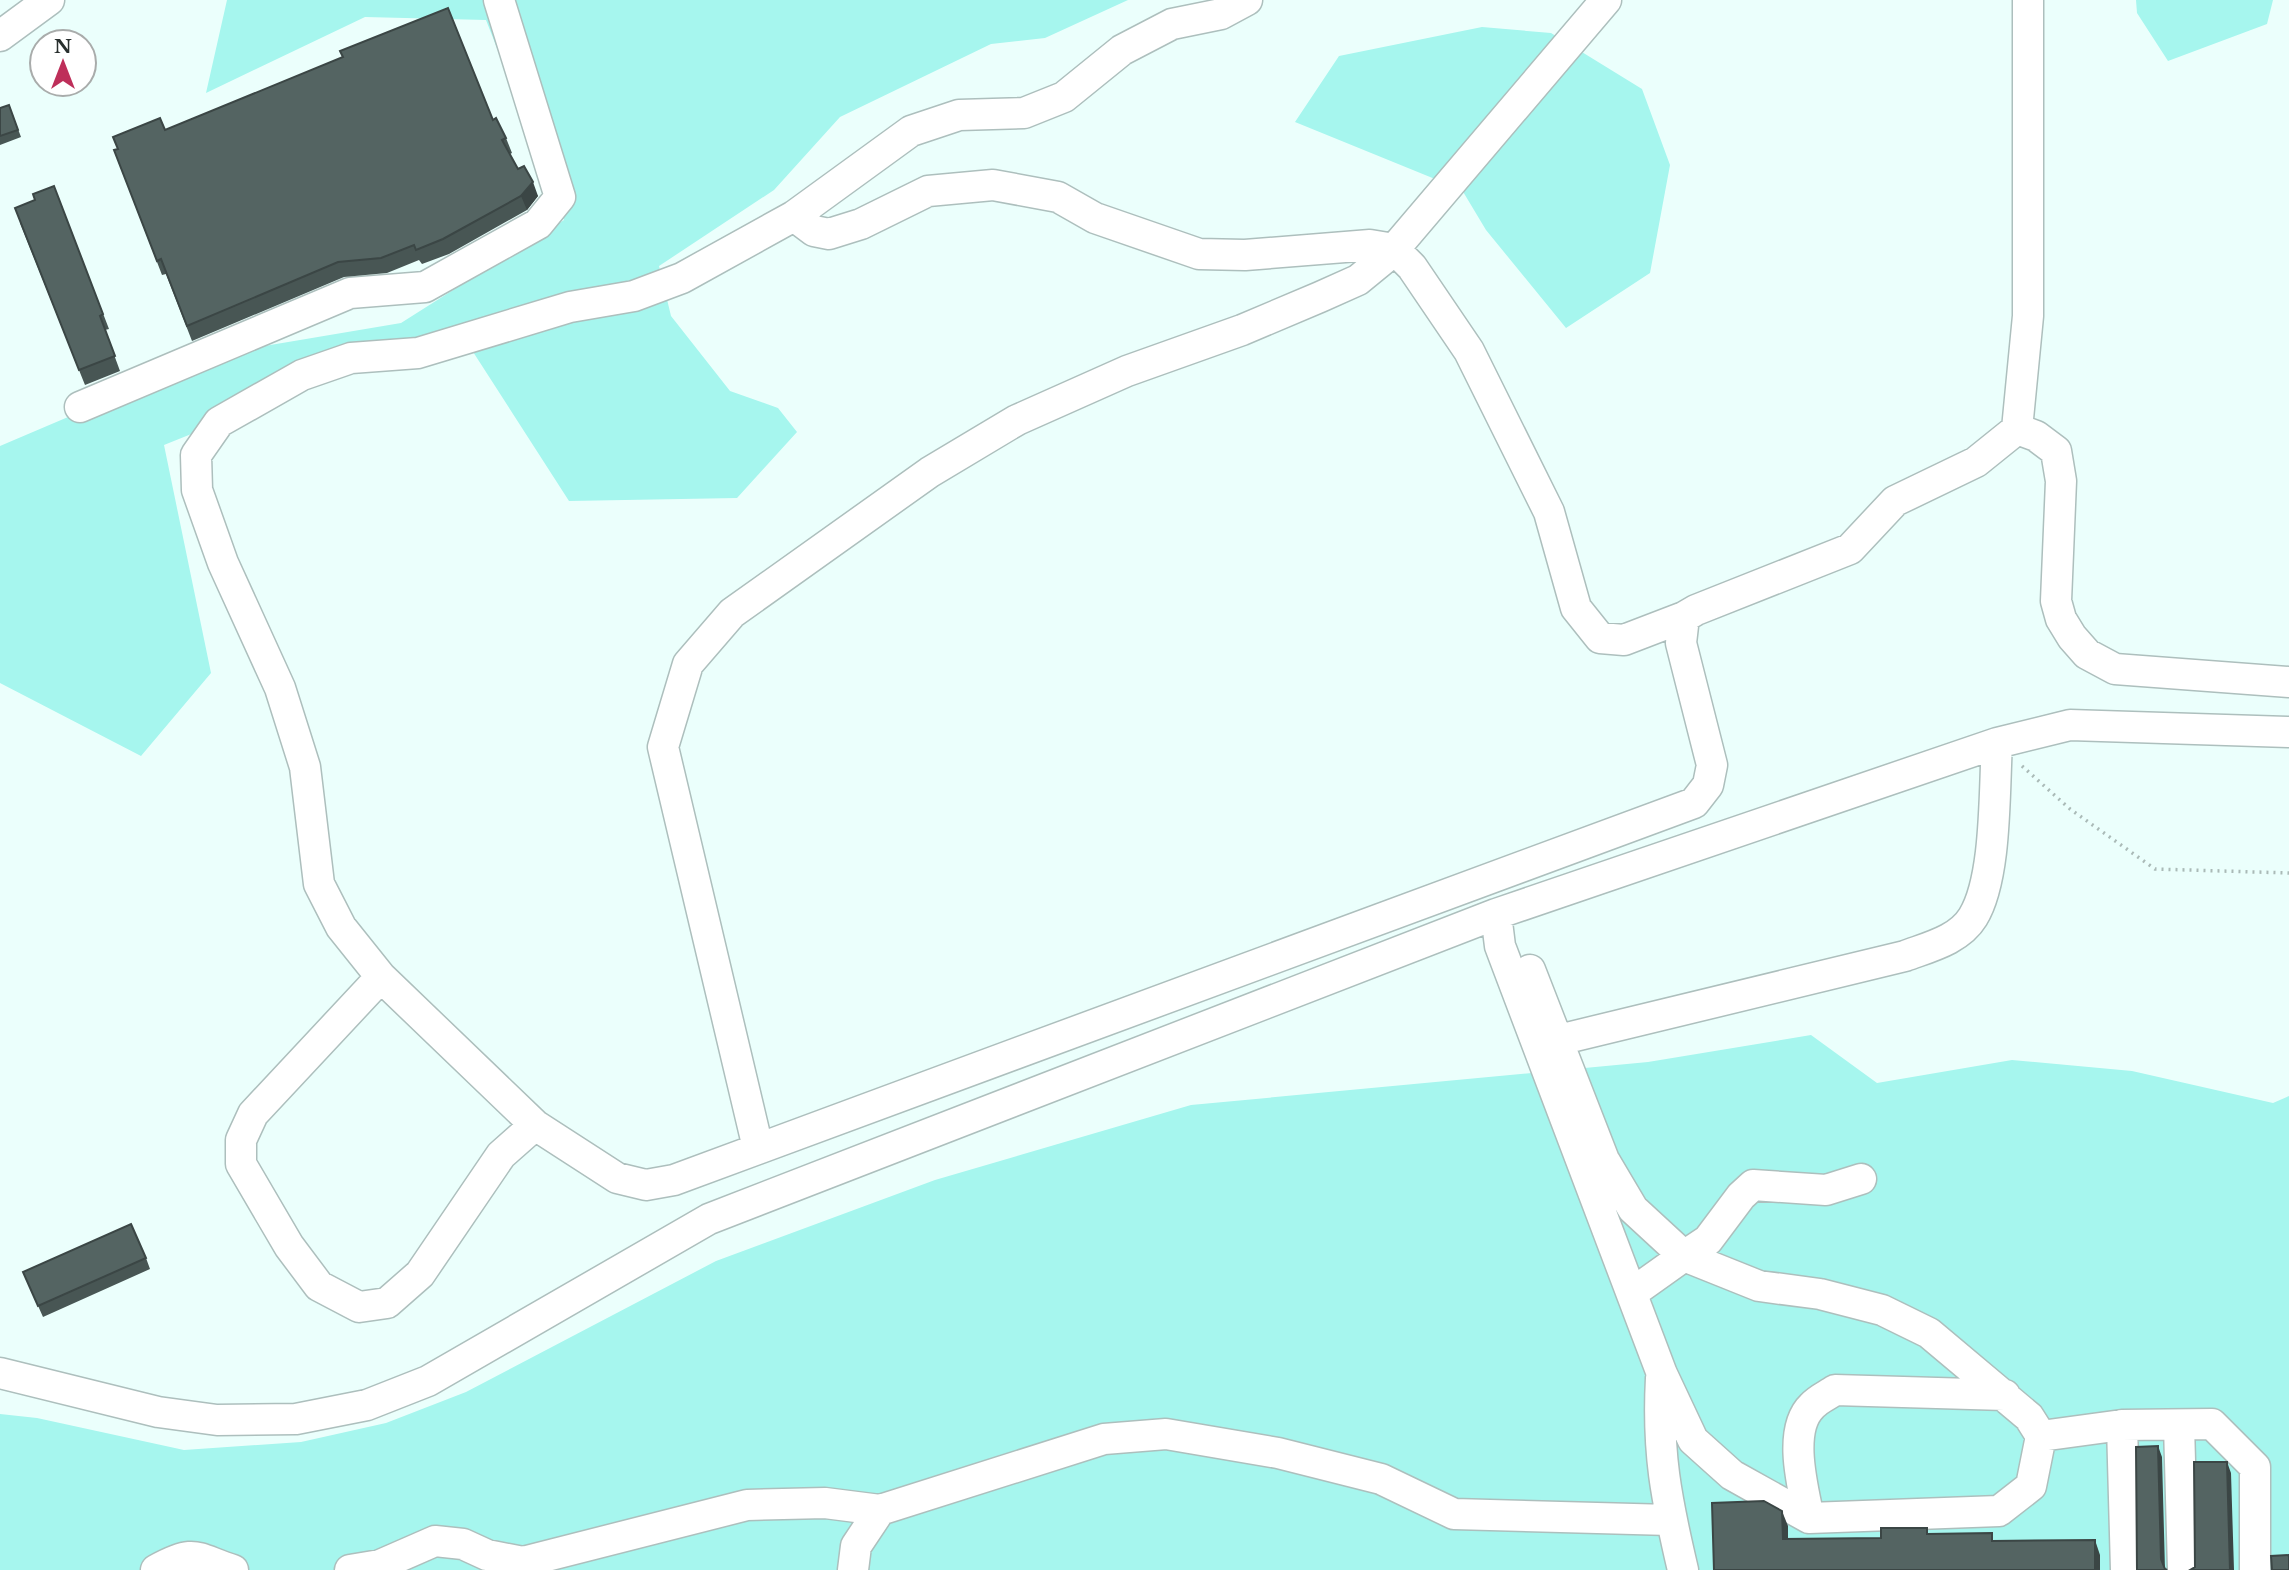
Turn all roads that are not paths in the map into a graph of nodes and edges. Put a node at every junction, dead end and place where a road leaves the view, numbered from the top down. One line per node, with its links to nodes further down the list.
1 (49, 0): 6 (street)
2 (499, 0): 9 (street)
3 (1247, 0): 7 (street)
4 (1606, 0): 8 (street)
5 (2028, 0): 10 (street)
6 (0, 36)
7 (794, 216): 8 (street); 16 (street)
8 (1394, 249): 11 (street); 19 (street)
9 (80, 407)
10 (2017, 429): 11 (street); 12 (street)
11 (1685, 617): 19 (street)
12 (2289, 682)
13 (2289, 732): 14 (street)
14 (1997, 743): 15 (street); 17 (street)
15 (1496, 914): 17 (street); 23 (street)
16 (381, 977): 18 (street); 18 (street)
17 (1549, 1043): 21 (street); 22 (street)
18 (535, 1125): 19 (street)
19 (758, 1148)
20 (1861, 1179): 21 (street)
21 (1684, 1256): 22 (street); 25 (street)
22 (1632, 1293): 24 (street)
23 (0, 1373)
24 (1662, 1374): 30 (street); 31 (street)
25 (2006, 1395): 28 (street); 30 (street)
26 (2122, 1425): 27 (street); 28 (street); 37 (street)
27 (2179, 1425): 38 (street); 39 (street)
28 (2040, 1436): 30 (street)
29 (880, 1510): 31 (street); 34 (street); 35 (street)
30 (1809, 1518)
31 (1670, 1520): 36 (street)
32 (156, 1570): 33 (street)
33 (233, 1570)
34 (350, 1570)
35 (853, 1570)
36 (1683, 1570)
37 (2126, 1570)
38 (2183, 1570)
39 (2255, 1570)

